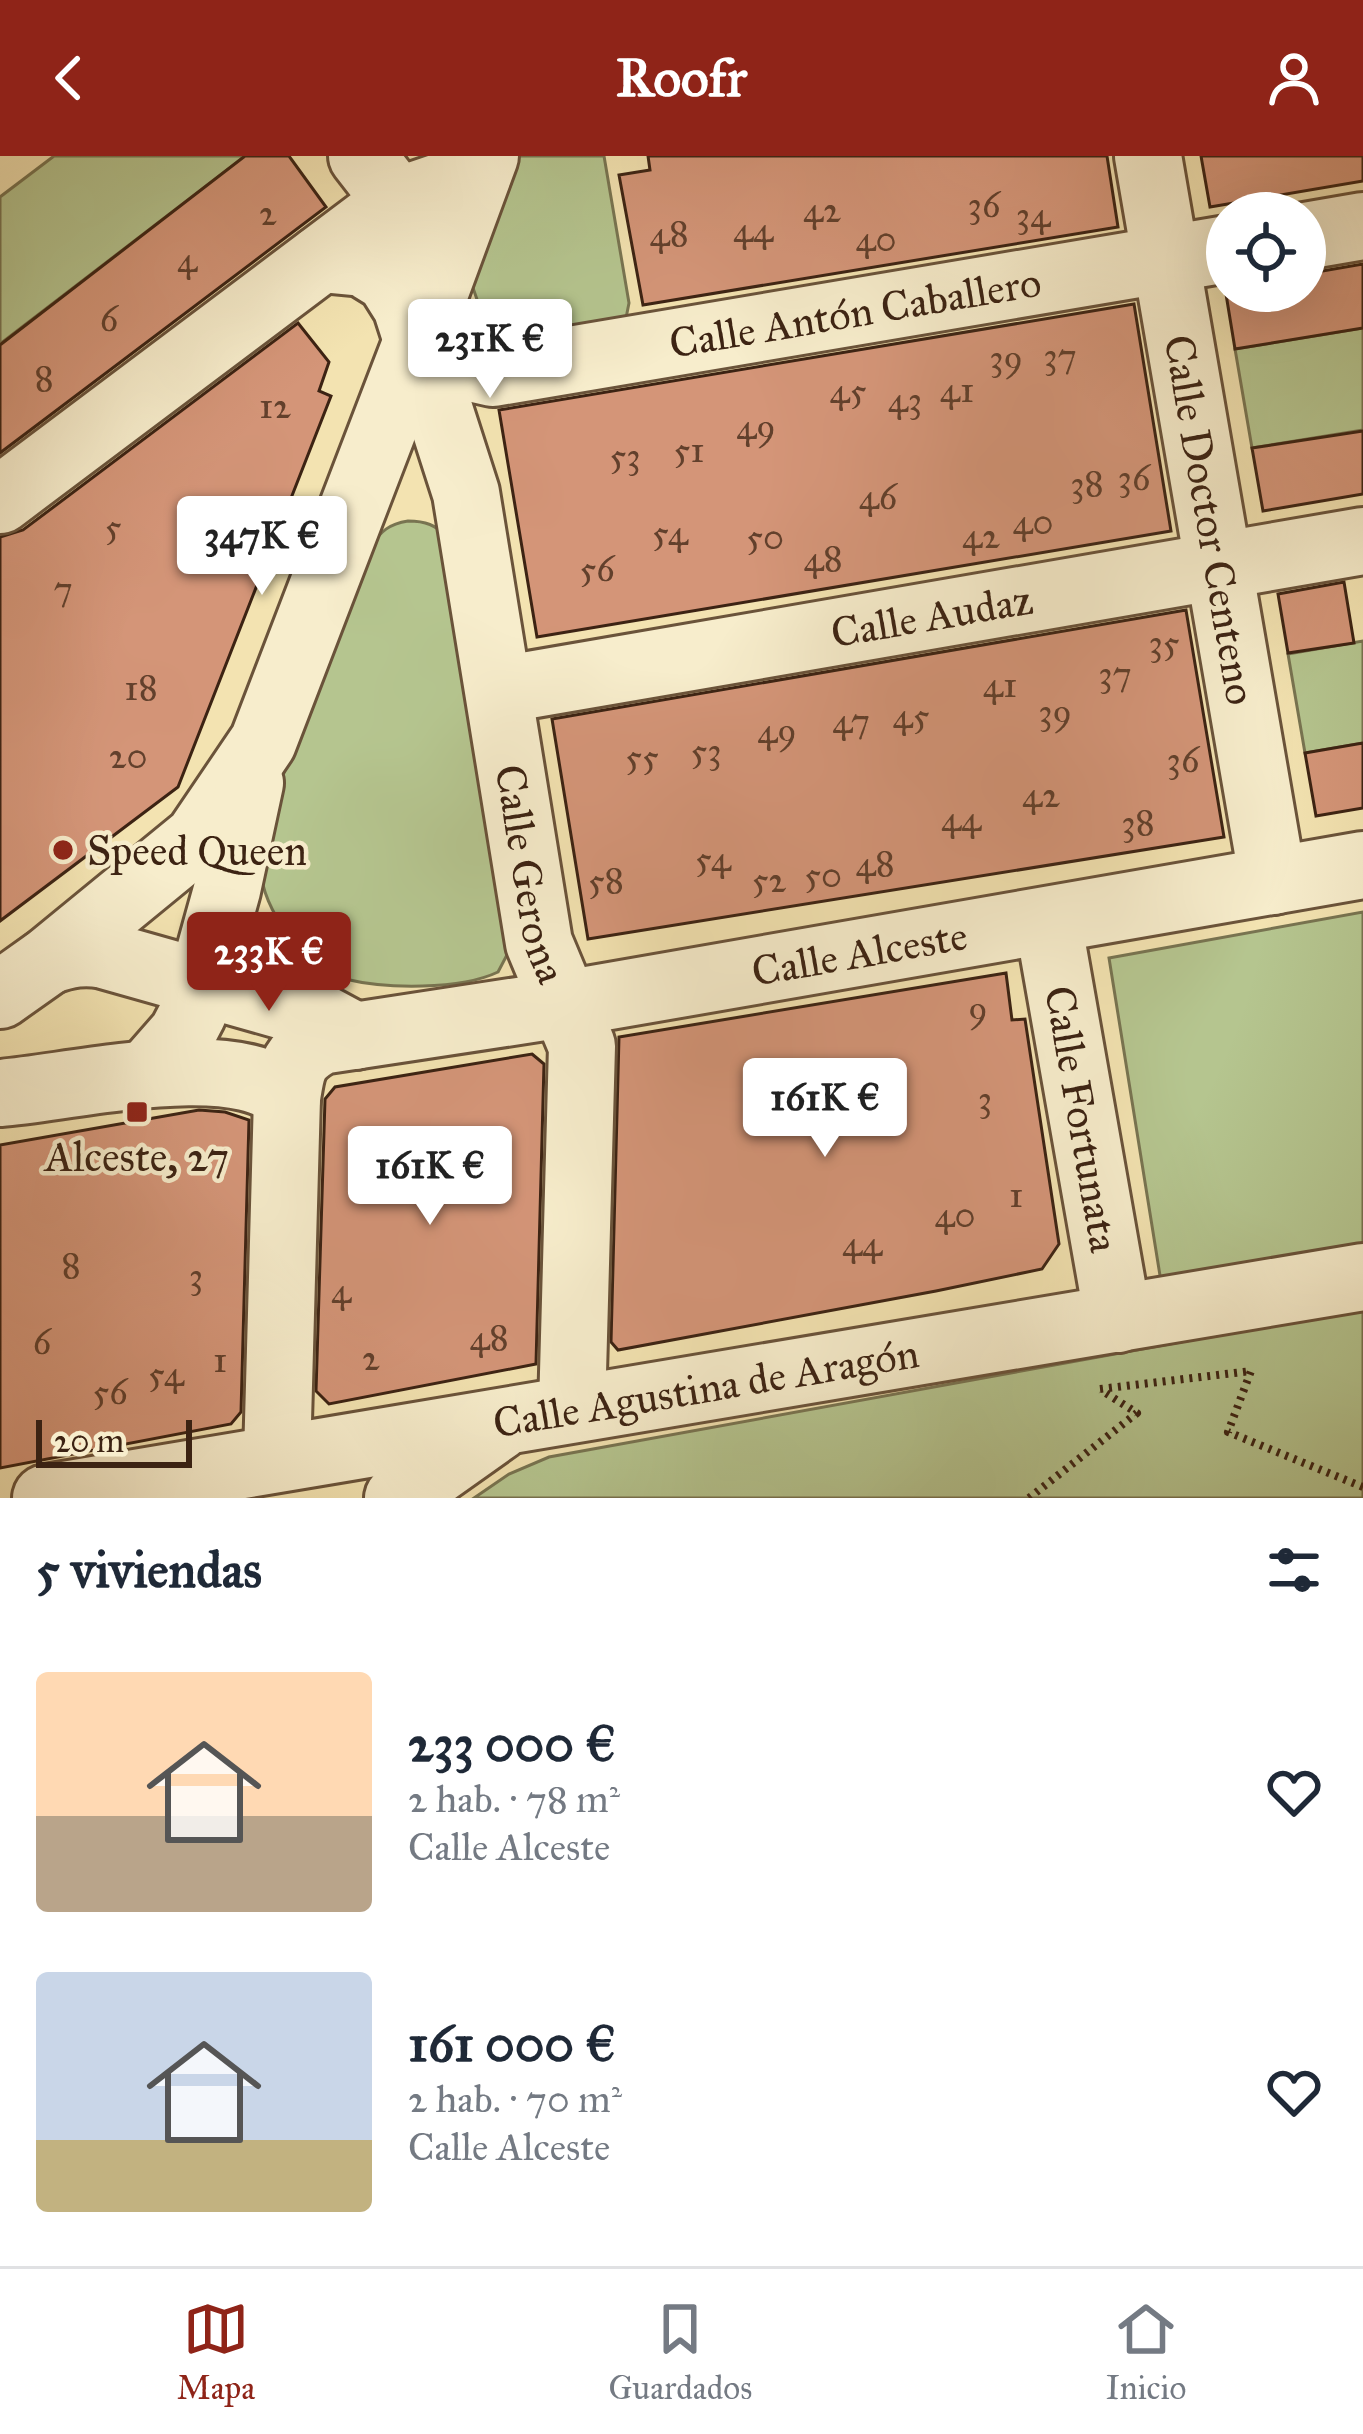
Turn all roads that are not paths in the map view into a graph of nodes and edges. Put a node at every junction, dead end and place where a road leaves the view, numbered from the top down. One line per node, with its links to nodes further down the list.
1 (1148, 156): 6 (street, Calle Doctor Centeno)
2 (481, 165): 3 (street); 8 (street)
3 (380, 178): 7 (street); 8 (street)
4 (1363, 226): 5 (street)
5 (1326, 232)
6 (1196, 254): 9 (street, Calle Antón Caballero); 14 (street, Calle Doctor Centeno)
7 (321, 260): 9 (street, Calle Gerona); 12 (street)
8 (445, 263): 9 (street)
9 (417, 340): 10 (street); 11 (street, Calle Gerona)
10 (358, 490): 11 (street); 16 (street)
11 (466, 493): 15 (street, Calle Gerona)
12 (0, 500)
13 (1363, 541): 14 (street, Calle Audaz)
14 (1219, 567): 15 (street, Calle Audaz); 18 (street, Calle Doctor Centeno)
15 (500, 690): 23 (street, Calle Gerona)
16 (263, 742): 19 (street); 21 (street)
17 (1363, 865): 18 (street, Calle Alceste)
18 (1273, 881): 20 (street, Calle Alceste)
19 (227, 890): 22 (street); 24 (street)
20 (1048, 921): 23 (street, Calle Alceste); 29 (street, Calle Fortunata)
21 (24, 978): 22 (street, Calle Alceste)
22 (203, 984): 24 (street, Calle Alceste); 25 (street)
23 (564, 1004): 24 (street, Calle Alceste); 30 (street, Calle Gerona)
24 (336, 1025): 27 (street, Calle Alceste)
25 (147, 1074): 26 (street); 27 (street)
26 (0, 1093)
27 (287, 1098): 32 (street)
28 (1363, 1277): 29 (street, Calle Agustina de Aragón)
29 (1118, 1319): 30 (street, Calle Agustina de Aragón)
30 (572, 1409): 31 (street, Calle Agustina de Aragón)
31 (506, 1421): 32 (street, Calle Agustina de Aragón); 34 (street)
32 (225, 1474): 33 (street, Calle Agustina de Aragón)
33 (46, 1498)
34 (398, 1498)

